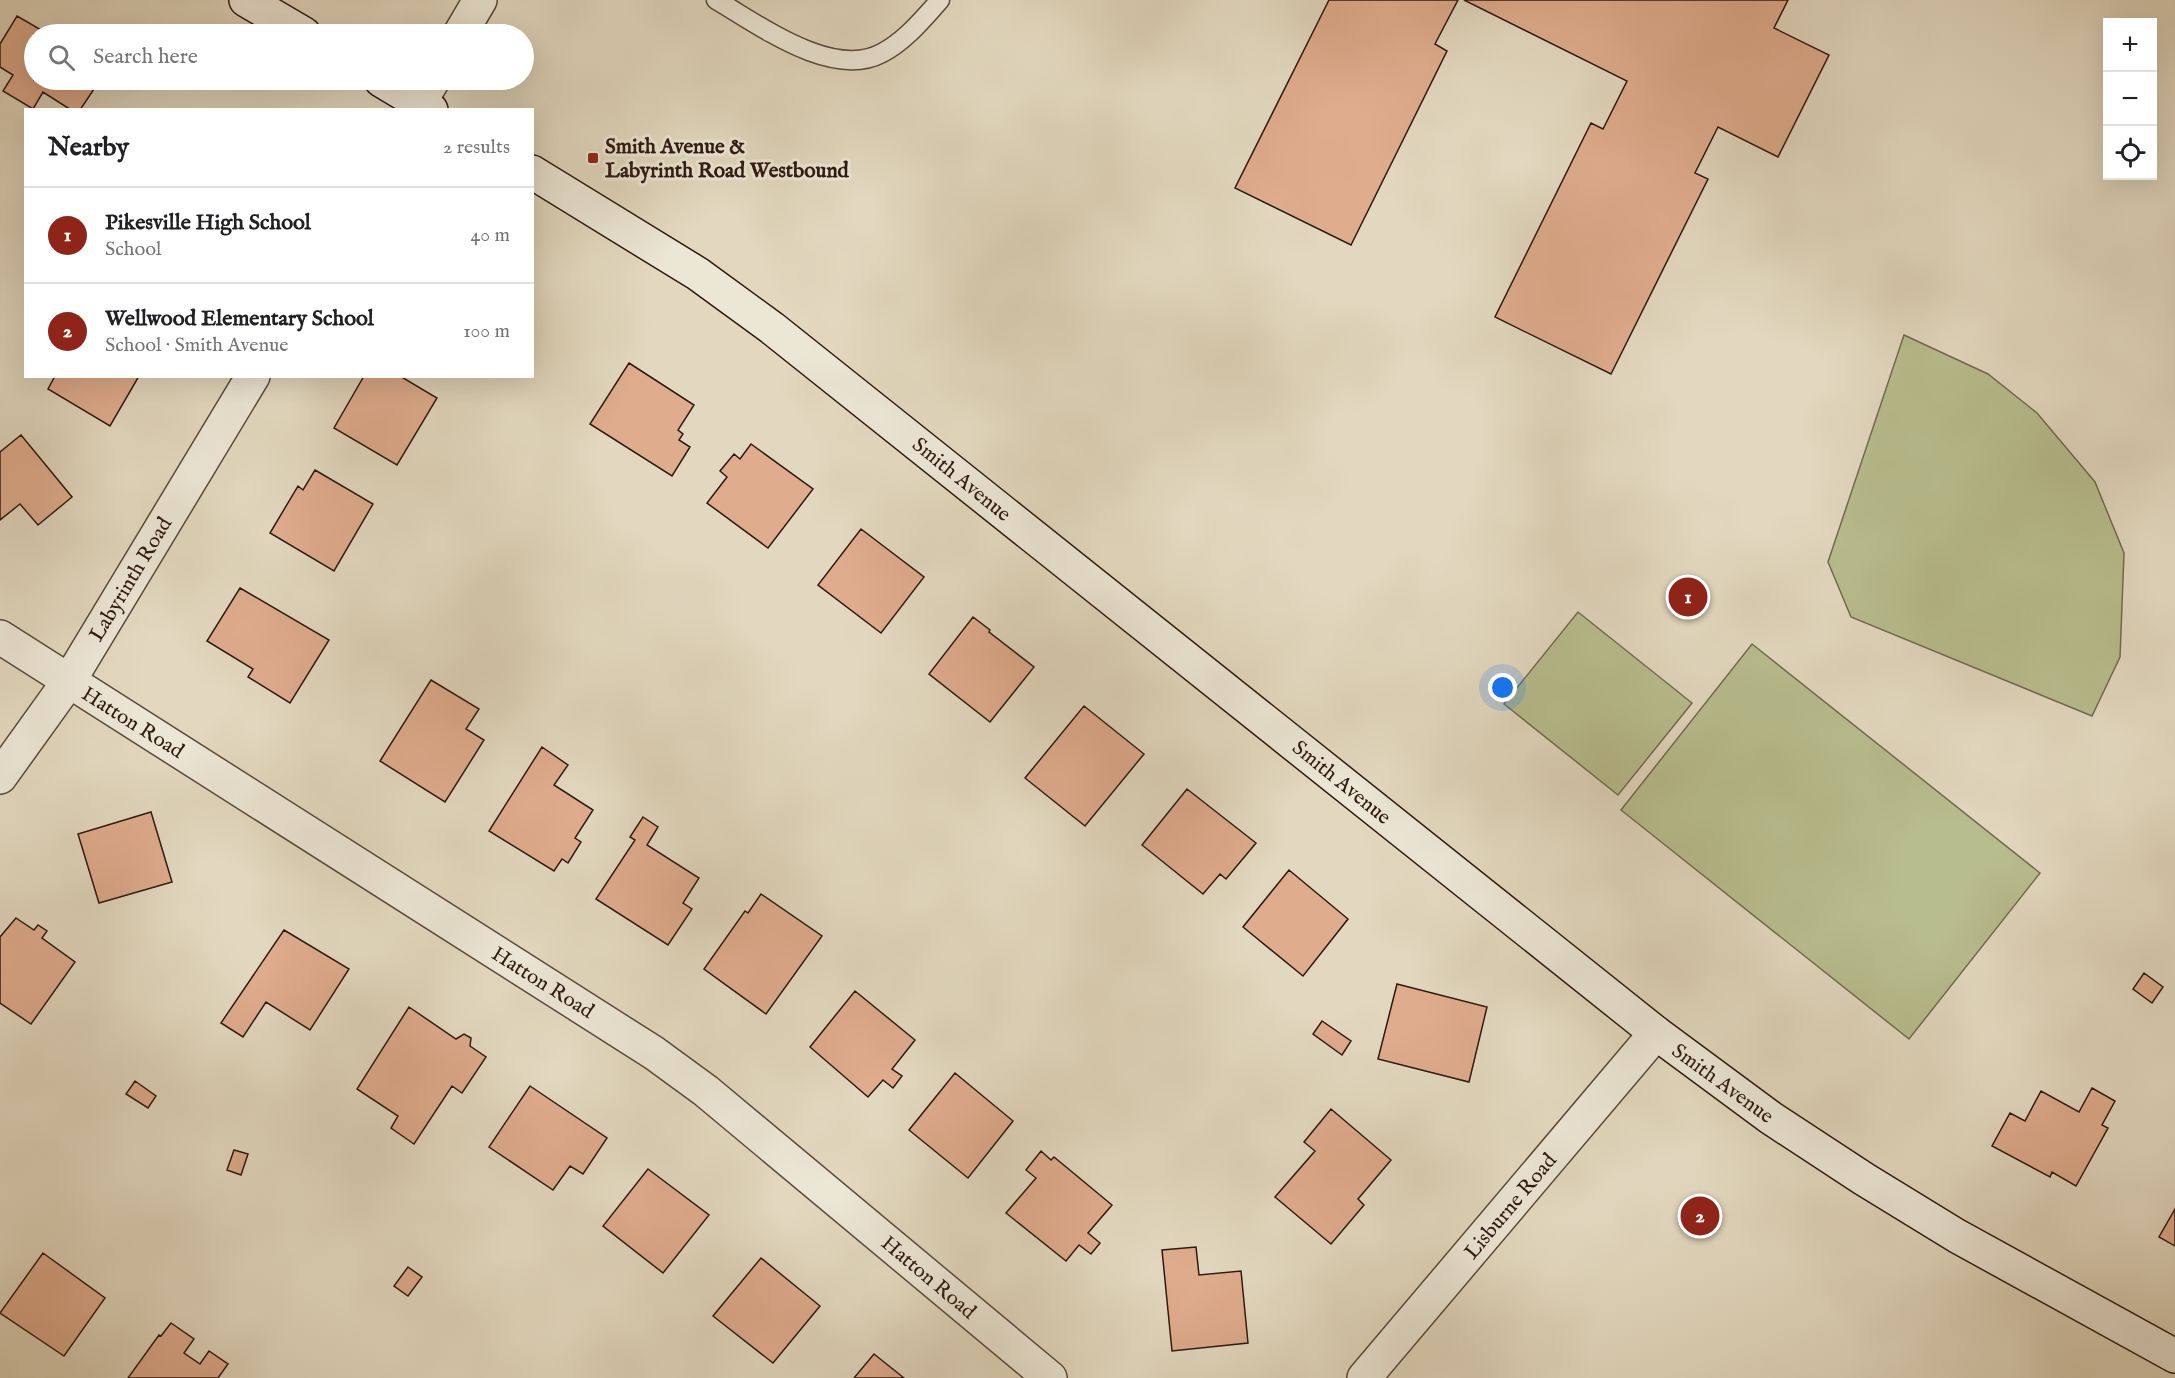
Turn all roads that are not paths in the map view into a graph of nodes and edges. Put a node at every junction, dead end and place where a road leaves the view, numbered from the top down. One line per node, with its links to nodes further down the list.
1 (246, 0): 5 (street)
2 (480, 0): 6 (street)
3 (716, 0): 4 (lane)
4 (940, 0)
5 (287, 24)
6 (466, 24)
7 (402, 90): 8 (street)
8 (424, 100)
9 (534, 173): 14 (street, Smith Avenue)
10 (252, 378): 12 (street, Labyrinth Road)
11 (0, 636): 12 (street, Hatton Road)
12 (69, 681): 13 (street, Labyrinth Road); 16 (street, Hatton Road)
13 (0, 777)
14 (1656, 1033): 15 (street, Smith Avenue); 17 (street, Lisburne Road)
15 (2175, 1356)
16 (1050, 1378)
17 (1364, 1378)

